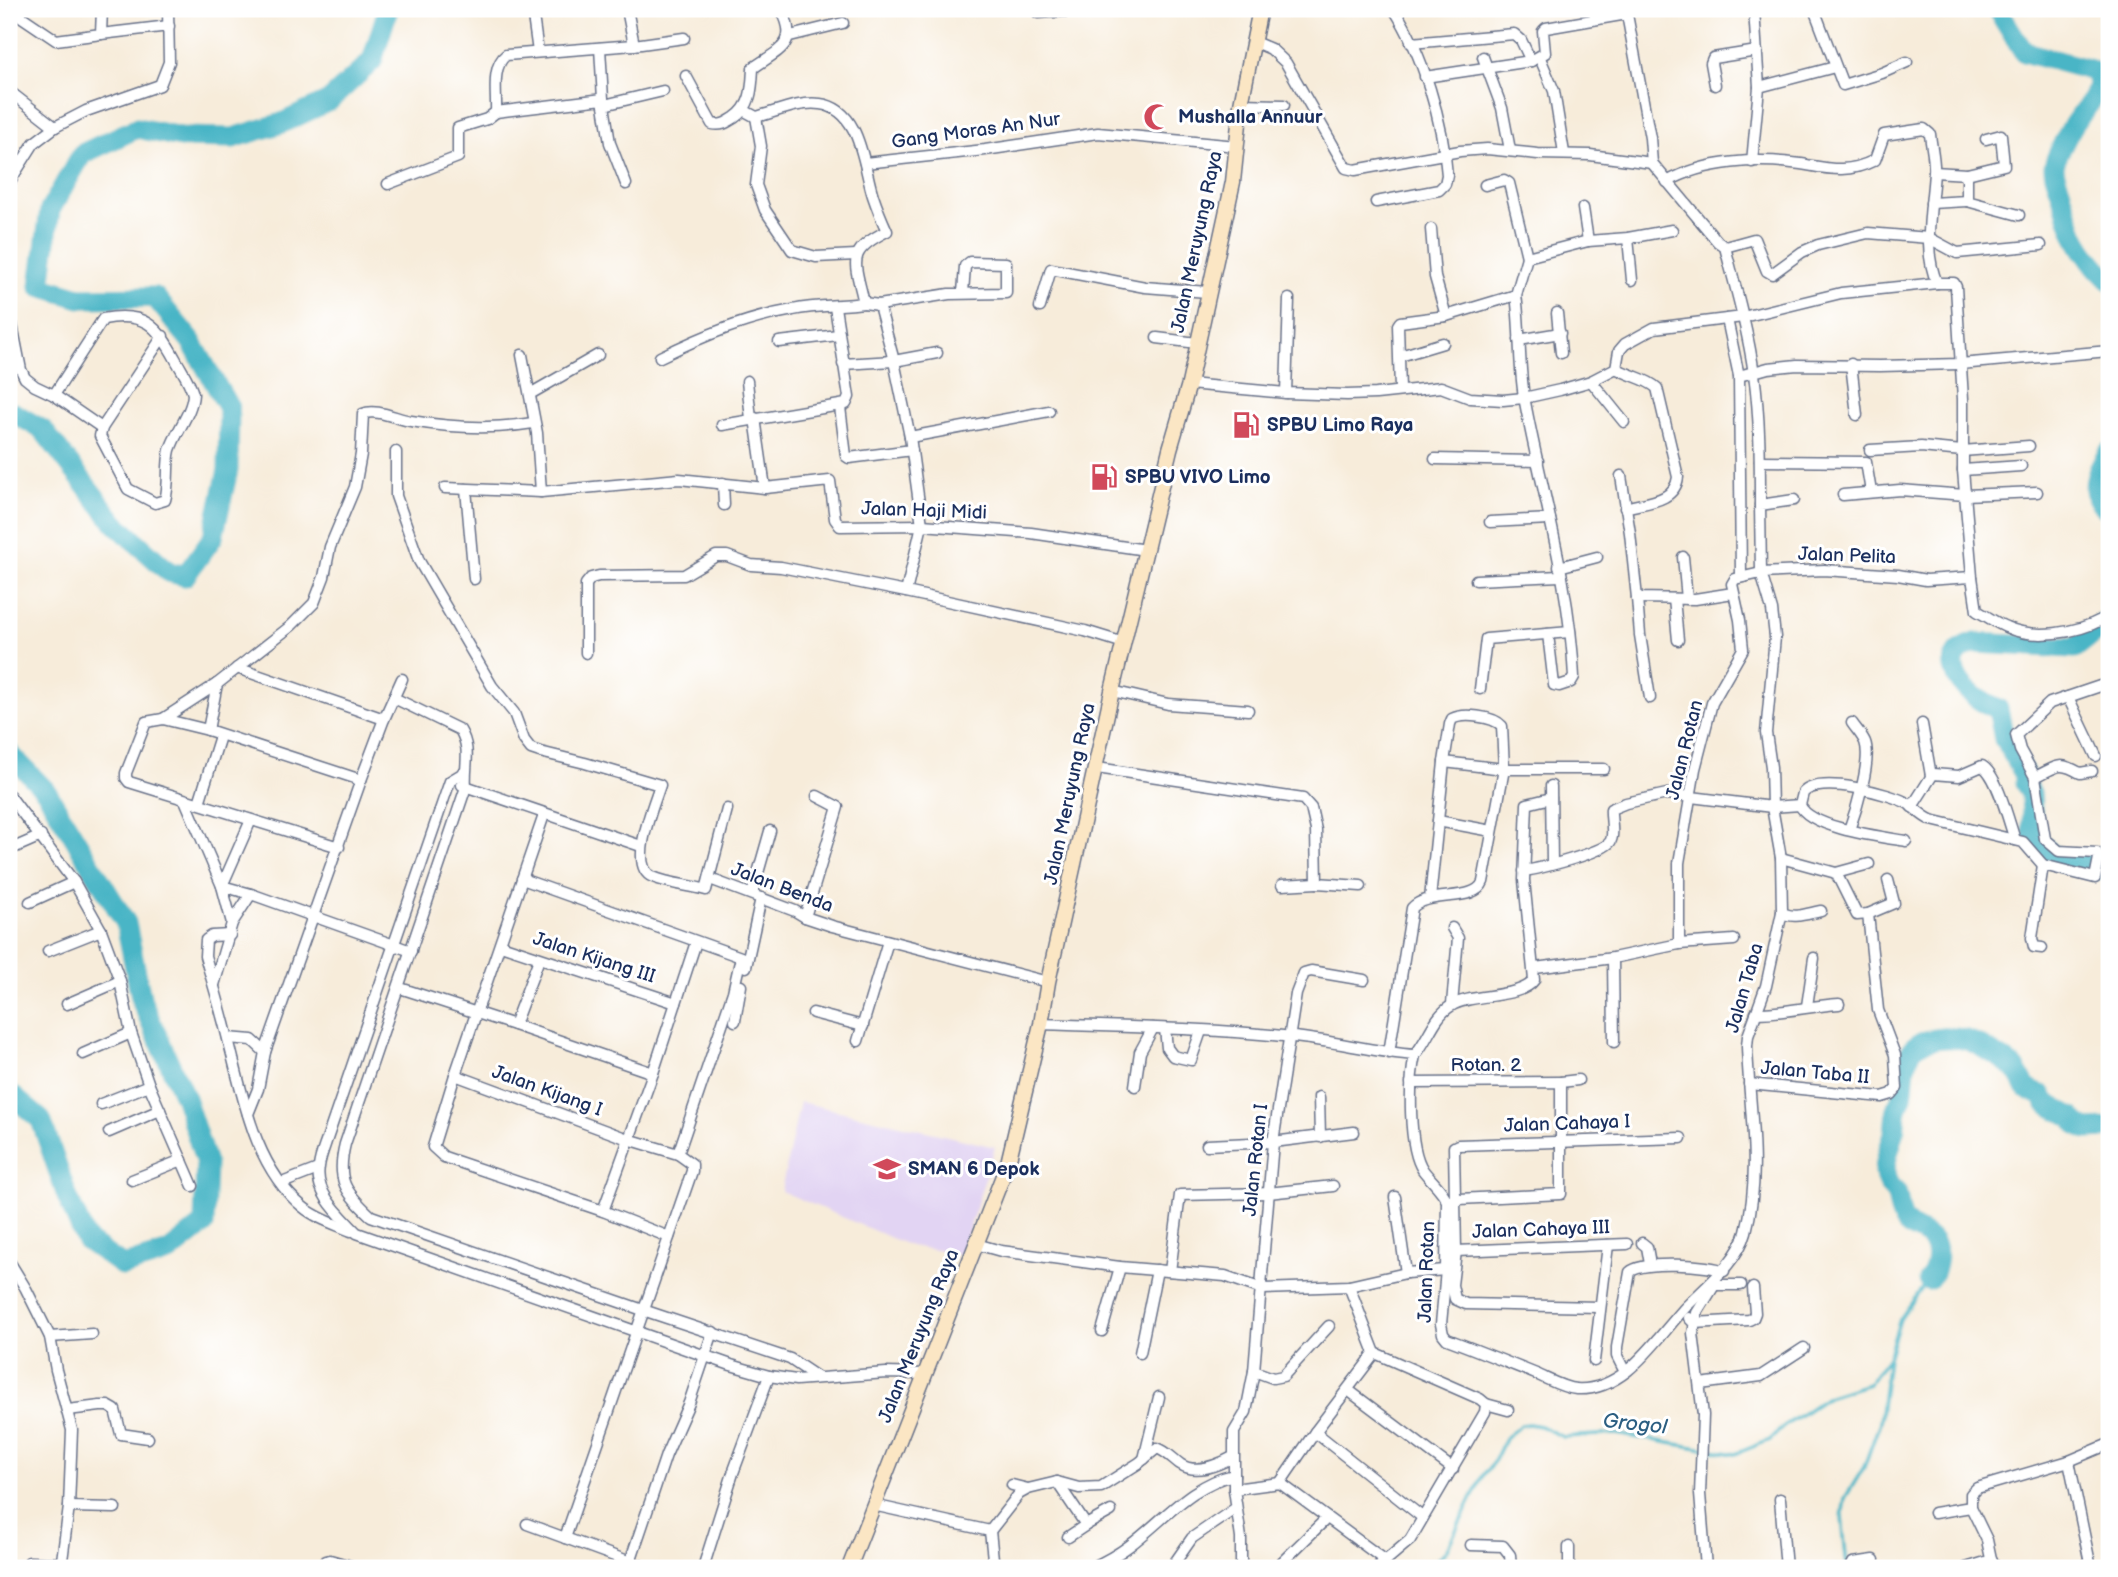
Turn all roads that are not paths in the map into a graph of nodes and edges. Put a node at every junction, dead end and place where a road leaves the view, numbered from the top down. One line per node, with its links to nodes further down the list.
1 (15, 9): 16 (street)
2 (102, 9): 16 (street)
3 (168, 9): 15 (street)
4 (532, 9): 24 (street)
5 (627, 9): 21 (street)
6 (782, 9): 17 (street)
7 (1102, 9): 13 (street)
8 (1260, 9): 19 (main road, Jalan Meruyung Raya)
9 (1394, 9): 20 (street)
10 (1754, 9): 23 (street)
11 (1814, 9): 28 (street)
12 (1626, 12): 26 (street); 50 (street)
13 (1038, 13)
14 (844, 23): 17 (street)
15 (169, 26): 16 (street); 42 (street)
16 (101, 34)
17 (790, 36): 39 (street)
18 (684, 38): 21 (street)
19 (1252, 41): 37 (main road, Jalan Meruyung Raya); 47 (street)
20 (1411, 43): 26 (street); 31 (street)
21 (634, 45): 22 (street)
22 (600, 48): 24 (street); 36 (street)
23 (1757, 51): 32 (street); 33 (street)
24 (538, 52): 40 (street)
25 (1483, 57): 29 (street)
26 (1536, 60): 29 (street); 46 (street)
27 (1907, 62): 28 (street)
28 (1835, 67): 33 (street)
29 (1488, 68): 31 (street); 45 (street)
30 (686, 76): 39 (street)
31 (1425, 77): 47 (street)
32 (1715, 85)
33 (1759, 87): 48 (street)
34 (9, 90): 42 (street)
35 (663, 91): 36 (street)
36 (603, 102): 40 (street); 55 (street)
37 (1241, 104): 38 (street); 44 (main road, Jalan Meruyung Raya)
38 (1284, 105)
39 (745, 111): 41 (street)
40 (496, 112): 54 (street)
41 (757, 117): 49 (street); 70 (street)
42 (55, 127): 57 (street)
43 (1986, 139): 52 (street)
44 (1237, 146): 49 (street, Gang Moras An Nur); 74 (main road, Jalan Meruyung Raya)
45 (1510, 150): 46 (street); 47 (street)
46 (1564, 153): 50 (street)
47 (1444, 154): 59 (street)
48 (1752, 162): 51 (street); 53 (street)
49 (865, 163): 70 (street)
50 (1652, 163): 53 (street)
51 (1934, 172): 52 (street); 60 (street)
52 (1967, 174): 58 (street)
53 (1667, 182): 69 (street)
54 (388, 184)
55 (626, 184)
56 (1485, 185): 71 (street)
57 (9, 189)
58 (1967, 201): 60 (street); 62 (street)
59 (1376, 202)
60 (1931, 203): 66 (street)
61 (1583, 208): 67 (street)
62 (2019, 215)
63 (1431, 229): 84 (street)
64 (1672, 230): 65 (street)
65 (1628, 238): 67 (street); 72 (street)
66 (1930, 238): 68 (street); 69 (street); 73 (street)
67 (1588, 241): 71 (street)
68 (2041, 245)
69 (1725, 247): 85 (street, Jalan Taba)
70 (856, 256): 78 (street)
71 (1527, 257): 76 (street)
72 (1632, 280)
73 (1937, 283): 85 (street); 106 (street)
74 (1207, 292): 81 (street); 93 (main road, Jalan Meruyung Raya)
75 (963, 293): 75 (street); 79 (street)
76 (1516, 295): 84 (street); 91 (street)
77 (1289, 299): 114 (street)
78 (864, 303): 79 (street); 80 (street)
79 (879, 305): 103 (street)
80 (835, 307): 88 (street); 102 (street)
81 (1040, 307)
82 (9, 309): 95 (street)
83 (1557, 313): 87 (street)
84 (1446, 316): 101 (street)
85 (1743, 317): 86 (street); 108 (street, Jalan Taba)
86 (1727, 319): 107 (street); 109 (street)
87 (1560, 333): 91 (street); 98 (street)
88 (838, 335): 92 (street); 104 (street)
89 (163, 336): 116 (street); 125 (street); 125 (street)
90 (1157, 338): 93 (street)
91 (1519, 340): 117 (street)
92 (779, 342)
93 (1197, 343): 112 (main road, Jalan Meruyung Raya)
94 (1443, 343): 101 (street)
95 (12, 344): 116 (street)
96 (2109, 351): 106 (street)
97 (937, 353): 103 (street)
98 (1561, 353)
99 (522, 355): 115 (street)
100 (598, 355): 115 (street)
101 (1400, 356): 113 (street)
102 (660, 357)
103 (894, 361): 104 (street); 126 (street)
104 (843, 364): 118 (street)
105 (1851, 364): 106 (street); 108 (street); 120 (street)
106 (1960, 364): 130 (street)
107 (1616, 368): 111 (street); 150 (street)
108 (1754, 373): 109 (street); 134 (street, Jalan Taba)
109 (1739, 376): 159 (street)
110 (747, 381): 121 (street)
111 (1591, 381): 117 (street); 122 (street)
112 (1189, 384): 114 (street); 154 (main road, Jalan Meruyung Raya)
113 (1400, 390): 114 (street); 117 (street)
114 (1286, 393)
115 (530, 394): 123 (street)
116 (54, 395): 125 (street)
117 (1524, 398): 133 (street)
118 (840, 407): 121 (street); 128 (street)
119 (1049, 411): 126 (street)
120 (1857, 415)
121 (753, 419): 124 (street); 140 (street)
122 (1624, 422)
123 (533, 423): 142 (street); 174 (street)
124 (722, 425)
125 (102, 428)
126 (910, 437): 128 (street)
127 (2029, 446): 130 (street)
128 (912, 450): 153 (street)
129 (1870, 450): 130 (street)
130 (1962, 451): 136 (street)
131 (396, 452): 222 (street)
132 (1436, 459): 133 (street)
133 (1538, 461): 151 (street)
134 (1760, 461): 143 (street); 149 (street, Jalan Taba)
135 (2021, 466): 136 (street)
136 (1963, 470): 146 (street)
137 (1621, 476): 150 (street)
138 (723, 483): 140 (street, Jalan Haji Midi); 142 (street, Jalan Haji Midi); 148 (street)
139 (445, 488): 141 (street, Jalan Haji Midi)
140 (765, 488): 153 (street, Jalan Haji Midi)
141 (466, 489): 142 (street, Jalan Haji Midi); 161 (street)
142 (541, 492)
143 (1871, 492): 145 (street); 146 (street)
144 (2038, 492): 146 (street)
145 (1843, 495)
146 (1965, 495): 160 (street)
147 (1794, 499): 149 (street)
148 (724, 505)
149 (1760, 505): 158 (street, Jalan Taba)
150 (1625, 508): 165 (street)
151 (1550, 519): 152 (street); 157 (street)
152 (1490, 522)
153 (922, 525): 154 (street, Jalan Haji Midi); 163 (street)
154 (1146, 550): 172 (main road, Jalan Meruyung Raya)
155 (1597, 557): 157 (street)
156 (1683, 557): 167 (street)
157 (1560, 572): 162 (street); 169 (street)
158 (1761, 573): 159 (street, Jalan Pelita); 160 (street, Jalan Pelita); 209 (street, Jalan Taba)
159 (1741, 577): 164 (street)
160 (1972, 577): 168 (street)
161 (474, 579)
162 (1476, 580)
163 (905, 592): 172 (street); 173 (street)
164 (1733, 593): 167 (street); 205 (street, Jalan Rotan)
165 (1637, 598): 166 (street); 182 (street)
166 (1674, 599): 167 (street); 171 (street)
167 (1687, 599)
168 (2107, 621)
169 (1570, 632): 170 (street); 170 (street)
170 (1548, 634): 178 (street)
171 (1678, 640)
172 (1124, 643): 179 (main road, Jalan Meruyung Raya)
173 (586, 653)
174 (237, 668): 177 (street); 185 (street)
175 (402, 679): 181 (street)
176 (2109, 682): 180 (street)
177 (218, 684): 184 (street); 188 (street)
178 (1480, 689)
179 (1112, 691): 183 (street); 192 (main road, Jalan Meruyung Raya)
180 (2068, 697): 190 (street); 198 (street)
181 (394, 698): 185 (street); 196 (street)
182 (1650, 698)
183 (1248, 710)
184 (163, 719): 188 (street); 206 (street)
185 (384, 719): 199 (street)
186 (1852, 723): 202 (street)
187 (1922, 724): 197 (street)
188 (208, 730): 189 (street)
189 (220, 736): 199 (street); 207 (street)
190 (2096, 756)
191 (1444, 762): 193 (street); 193 (street); 214 (street)
192 (1097, 768): 235 (street); 267 (main road, Jalan Meruyung Raya)
193 (1504, 769): 194 (street); 217 (street)
194 (1604, 769)
195 (2092, 771): 198 (street)
196 (465, 772): 200 (street); 201 (street)
197 (1931, 776): 210 (street); 219 (street)
198 (2035, 777): 220 (street)
199 (361, 780): 223 (street)
200 (450, 781): 201 (street); 256 (street)
201 (466, 787): 212 (street); 260 (street)
202 (1861, 788): 208 (street); 210 (street); 215 (street)
203 (9, 794): 218 (street)
204 (817, 796): 247 (street)
205 (1692, 797): 209 (street); 226 (street); 255 (street, Jalan Rotan)
206 (185, 800): 207 (street); 237 (street)
207 (199, 803): 213 (street)
208 (1800, 804): 209 (street); 215 (street)
209 (1772, 807): 225 (street, Jalan Taba)
210 (1912, 807): 219 (street)
211 (727, 809): 232 (street)
212 (544, 815): 222 (street); 231 (street)
213 (251, 820): 223 (street); 237 (street)
214 (1438, 821): 217 (street); 241 (street)
215 (1849, 830): 221 (street)
216 (769, 831): 240 (street)
217 (1492, 831): 241 (street)
218 (41, 836): 224 (street); 234 (street)
219 (2015, 839): 220 (street)
220 (2034, 839): 228 (street); 228 (street)
221 (1906, 841)
222 (641, 846): 232 (street, Jalan Benda)
223 (339, 847): 246 (street)
224 (9, 850)
225 (1781, 858): 230 (street); 244 (street, Jalan Taba)
226 (1552, 864): 229 (street); 229 (street)
227 (1869, 864): 230 (street)
228 (2043, 865): 258 (street)
229 (1524, 871): 264 (street)
230 (1836, 873): 245 (street)
231 (522, 879): 254 (street); 257 (street)
232 (710, 879): 240 (street, Jalan Benda)
233 (1888, 880): 245 (street)
234 (74, 882): 242 (street); 250 (street)
235 (1317, 883): 236 (street); 238 (street)
236 (1282, 885)
237 (222, 886): 239 (street); 248 (street)
238 (1361, 886)
239 (251, 894): 246 (street); 248 (street)
240 (756, 896): 247 (street, Jalan Benda); 278 (street)
241 (1430, 899): 290 (street)
242 (30, 902)
243 (1821, 911): 244 (street)
244 (1782, 912): 277 (street, Jalan Taba)
245 (1868, 914): 295 (street, Jalan Taba II)
246 (314, 916): 256 (street); 289 (street)
247 (805, 917): 253 (street, Jalan Benda)
248 (233, 923): 251 (street)
249 (1452, 928): 272 (street)
250 (101, 930): 259 (street); 266 (street)
251 (230, 935): 268 (street); 268 (street)
252 (1734, 940): 255 (street)
253 (888, 941): 267 (street, Jalan Benda); 281 (street)
254 (696, 942): 270 (street); 313 (street)
255 (1679, 944): 261 (street)
256 (394, 945): 260 (street); 315 (street)
257 (501, 946): 263 (street, Jalan Kijang III); 275 (street)
258 (2042, 948)
259 (48, 951)
260 (411, 951): 269 (street)
261 (1614, 958): 264 (street); 288 (street)
262 (1814, 958): 274 (street)
263 (539, 959): 270 (street, Jalan Kijang III); 280 (street)
264 (1535, 968): 272 (street)
265 (1364, 980): 285 (street, Jalan Rotan I)
266 (120, 981): 271 (street); 284 (street)
267 (1048, 982): 279 (main road, Jalan Meruyung Raya)
268 (214, 985): 286 (street)
269 (400, 988): 275 (street); 318 (street)
270 (677, 1003): 293 (street)
271 (67, 1004)
272 (1452, 1004): 292 (street)
273 (1839, 1004): 274 (street)
274 (1807, 1006): 277 (street)
275 (477, 1012): 280 (street); 294 (street)
276 (813, 1013): 281 (street)
277 (1756, 1013): 295 (street, Jalan Taba)
278 (735, 1021)
279 (1041, 1024): 282 (street); 329 (main road, Jalan Meruyung Raya)
280 (514, 1025): 293 (street)
281 (863, 1026): 287 (street)
282 (1159, 1028): 283 (street); 283 (street); 300 (street)
283 (1201, 1031): 285 (street)
284 (131, 1033): 291 (street); 299 (street)
285 (1290, 1036): 290 (street); 311 (street, Jalan Rotan I)
286 (228, 1038): 289 (street); 304 (street)
287 (858, 1041)
288 (1614, 1042)
289 (265, 1052): 304 (street)
290 (1389, 1053): 292 (street)
291 (83, 1054)
292 (1416, 1055): 298 (street, Jalan Rotan)
293 (653, 1073): 309 (street)
294 (455, 1075): 309 (street, Jalan Kijang I); 325 (street)
295 (1748, 1079): 336 (street, Jalan Rotan)
296 (1578, 1080): 297 (street, Rotan. 2)
297 (1560, 1082): 298 (street, Rotan. 2); 310 (street)
298 (1411, 1083): 338 (street, Jalan Rotan)
299 (149, 1085): 302 (street); 303 (street)
300 (1135, 1086)
301 (1319, 1097): 307 (street)
302 (101, 1104)
303 (160, 1110): 305 (street); 314 (street)
304 (248, 1114): 317 (street)
305 (109, 1132)
306 (1354, 1132): 307 (street)
307 (1320, 1137): 311 (street)
308 (1681, 1138): 310 (street, Jalan Cahaya I)
309 (628, 1139): 313 (street, Jalan Kijang I); 325 (street)
310 (1562, 1141): 324 (street, Jalan Cahaya I); 324 (street)
311 (1273, 1142): 312 (street); 321 (street, Jalan Rotan I)
312 (1208, 1146)
313 (678, 1154): 327 (street)
314 (182, 1160): 316 (street); 319 (street)
315 (318, 1169): 317 (street); 322 (street)
316 (132, 1180)
317 (282, 1183): 326 (street)
318 (344, 1184): 322 (street); 347 (street)
319 (193, 1186)
320 (1333, 1186): 321 (street)
321 (1268, 1193): 339 (street); 345 (street, Jalan Rotan I)
322 (323, 1194): 326 (street)
323 (1395, 1197): 340 (street)
324 (1456, 1197): 332 (street)
325 (603, 1211): 327 (street)
326 (356, 1233): 351 (street)
327 (669, 1237): 347 (street)
328 (1642, 1243): 334 (street)
329 (976, 1244): 335 (street); 363 (main road, Jalan Meruyung Raya)
330 (1627, 1244): 331 (street, Jalan Cahaya III)
331 (1608, 1245): 332 (street, Jalan Cahaya III); 346 (street)
332 (1456, 1251): 346 (street)
333 (9, 1261): 355 (street)
334 (1650, 1264): 336 (street); 362 (street)
335 (1120, 1267): 337 (street); 352 (street)
336 (1725, 1269): 341 (street); 348 (street, Jalan Rotan)
337 (1157, 1270): 339 (street); 357 (street)
338 (1446, 1270): 340 (street); 362 (street, Jalan Rotan)
339 (1170, 1271): 345 (street)
340 (1406, 1273): 342 (street)
341 (1715, 1285): 343 (street); 349 (street)
342 (1349, 1286): 345 (street); 358 (street)
343 (1741, 1286)
344 (1754, 1288): 349 (street)
345 (1262, 1289): 361 (street, Jalan Rotan I)
346 (1599, 1307): 360 (street)
347 (643, 1310): 351 (street); 353 (street)
348 (1683, 1311): 349 (street); 362 (street, Jalan Rotan)
349 (1694, 1323): 366 (street)
350 (1329, 1326): 361 (street)
351 (636, 1330): 359 (street); 398 (street)
352 (1102, 1331)
353 (713, 1332): 359 (street); 365 (street)
354 (92, 1334): 355 (street)
355 (50, 1336): 370 (street)
356 (1804, 1348): 366 (street)
357 (1140, 1353)
358 (1375, 1353): 367 (street); 369 (street)
359 (705, 1355): 364 (street); 403 (street)
360 (1594, 1361)
361 (1254, 1371): 377 (street, Jalan Rotan I)
362 (1625, 1372)
363 (923, 1374): 365 (street); 385 (main road, Jalan Meruyung Raya)
364 (769, 1376): 365 (street); 410 (street)
365 (817, 1377)
366 (1700, 1384): 419 (street)
367 (1348, 1390): 372 (street); 378 (street)
368 (1159, 1397): 375 (street)
369 (1486, 1404): 371 (street); 378 (street)
370 (68, 1410): 373 (street); 386 (street)
371 (1508, 1410)
372 (1315, 1432): 380 (street); 392 (street)
373 (148, 1438)
374 (2109, 1444): 376 (street)
375 (1144, 1459): 377 (street); 379 (street)
376 (2069, 1461): 387 (street); 423 (street)
377 (1233, 1466): 383 (street, Jalan Rotan I); 413 (street)
378 (1452, 1469): 392 (street)
379 (1057, 1482): 382 (street); 395 (street)
380 (1280, 1483): 383 (street); 393 (street)
381 (1012, 1485): 382 (street)
382 (1028, 1489): 396 (street)
383 (1234, 1489): 389 (street, Jalan Rotan I)
384 (1780, 1499): 420 (street)
385 (873, 1505): 396 (street); 411 (main road, Jalan Meruyung Raya)
386 (69, 1507): 388 (street); 406 (street)
387 (1971, 1507): 391 (street); 405 (street)
388 (115, 1508)
389 (1236, 1508): 414 (street); 415 (street, Jalan Rotan I)
390 (1111, 1511): 395 (street)
391 (1934, 1513)
392 (1422, 1517): 404 (street)
393 (1327, 1518): 404 (street); 416 (street)
394 (527, 1524): 398 (street)
395 (1086, 1525): 397 (street)
396 (990, 1531): 412 (street)
397 (1068, 1537)
398 (565, 1538): 403 (street)
399 (1471, 1545): 417 (street)
400 (1569, 1547): 418 (street)
401 (1874, 1560): 421 (street)
402 (29, 1562): 406 (street)
403 (630, 1562): 409 (street)
404 (1382, 1564)
405 (1992, 1564): 422 (street)
406 (61, 1565)
407 (323, 1568): 408 (street)
408 (358, 1568)
409 (647, 1568)
410 (703, 1568)
411 (849, 1568)
412 (994, 1568)
413 (1091, 1568)
414 (1171, 1568)
415 (1241, 1568)
416 (1276, 1568)
417 (1511, 1568)
418 (1569, 1568)
419 (1706, 1568)
420 (1786, 1568)
421 (1851, 1568)
422 (1966, 1568)
423 (2091, 1568)

